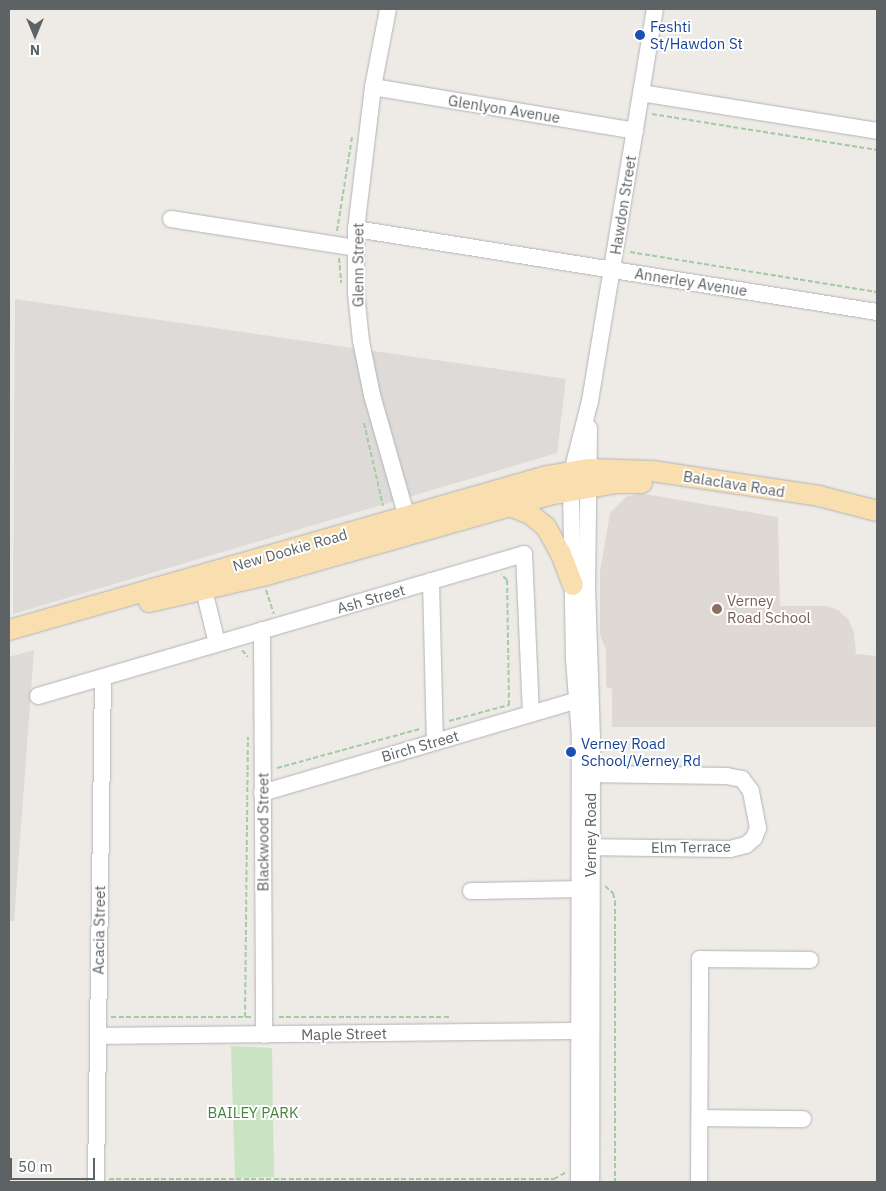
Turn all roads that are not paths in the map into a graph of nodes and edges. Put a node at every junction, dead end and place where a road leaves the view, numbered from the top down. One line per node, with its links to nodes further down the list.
1 (388, 9): 3 (street, Glenn Street)
2 (655, 9): 4 (street, Hawdon Street)
3 (373, 87): 5 (street, Glenlyon Avenue); 8 (street, Glenn Street)
4 (641, 93): 5 (street, Hawdon Street); 6 (street)
5 (635, 131): 10 (street, Hawdon Street)
6 (877, 132)
7 (171, 219): 9 (street)
8 (356, 229): 9 (street, Glenn Street); 10 (street, Annerley Avenue)
9 (356, 248): 15 (street, Glenn Street)
10 (612, 269): 11 (street, Annerley Avenue); 12 (street, Hawdon Street)
11 (877, 312)
12 (581, 480): 13 (main road, New Dookie Road); 14 (main road, Balaclava Road); 15 (main road, New Dookie Road); 18 (street, Verney Road); 28 (street, Verney Road)
13 (510, 506): 17 (main road, New Dookie Road); 18 (main road)
14 (877, 512)
15 (407, 518): 17 (main road, New Dookie Road)
16 (431, 581): 19 (street, Ash Street); 26 (street, Ash Street); 27 (street)
17 (203, 583): 20 (main road, New Dookie Road); 21 (main road, New Dookie Road); 22 (street)
18 (573, 585): 25 (street, Verney Road)
19 (270, 628): 22 (street, Ash Street); 29 (street, Blackwood Street)
20 (9, 630)
21 (9, 641)
22 (217, 643): 23 (street, Ash Street)
23 (103, 677): 24 (street, Ash Street); 36 (street, Acacia Street)
24 (38, 696)
25 (578, 700): 26 (street, Birch Street); 28 (street, Verney Road)
26 (532, 714): 27 (street, Birch Street)
27 (435, 742): 29 (street, Birch Street)
28 (585, 774): 30 (street, Verney Road); 30 (street, Elm Terrace)
29 (262, 793): 35 (street, Blackwood Street)
30 (585, 847): 31 (street, Verney Road)
31 (587, 884): 32 (street); 34 (street, Verney Road)
32 (472, 891)
33 (810, 960): 37 (street)
34 (585, 1031): 35 (street, Maple Street); 39 (street, Verney Road); 41 (street, Verney Road)
35 (264, 1035): 36 (street, Maple Street)
36 (98, 1036): 40 (street, Acacia Street)
37 (701, 1118): 38 (street); 42 (street)
38 (803, 1119)
39 (573, 1177)
40 (103, 1181)
41 (591, 1182)
42 (699, 1182)

